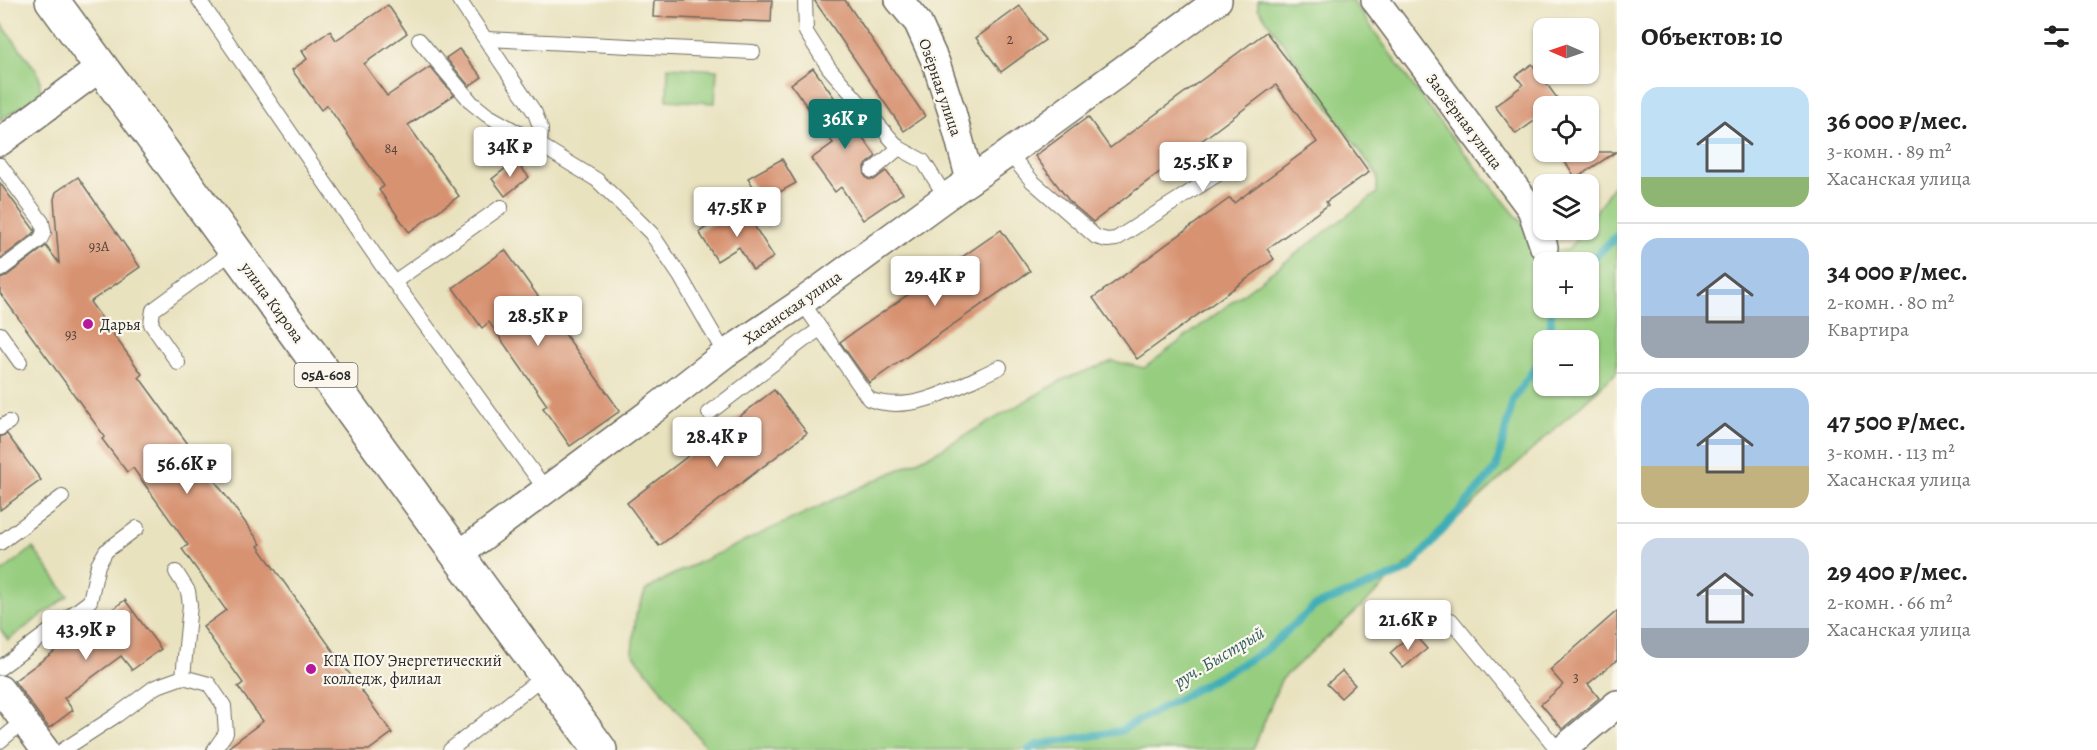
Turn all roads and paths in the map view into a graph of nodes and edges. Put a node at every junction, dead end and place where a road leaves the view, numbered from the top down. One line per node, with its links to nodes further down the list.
1 (52, 0): 11 (main road, улица Кирова / 05А-608)
2 (199, 0): 25 (lane)
3 (459, 0): 8 (lane)
4 (805, 0): 14 (lane)
5 (899, 0): 19 (street, Озёрная улица)
6 (1218, 0): 15 (street, Хасанская улица)
7 (1375, 0): 22 (street, Заозёрная улица)
8 (487, 39): 10 (lane); 13 (lane)
9 (419, 40): 13 (lane)
10 (753, 52)
11 (101, 67): 12 (street); 23 (main road, улица Кирова / 05А-608)
12 (0, 142)
13 (540, 145): 29 (lane)
14 (899, 148): 18 (lane); 20 (lane)
15 (1009, 153): 16 (lane); 19 (street, Хасанская улица)
16 (1237, 162)
17 (0, 165): 24 (lane)
18 (872, 171)
19 (970, 180): 20 (street, Хасанская улица)
20 (946, 197): 26 (street, Хасанская улица)
21 (501, 207): 25 (lane)
22 (1544, 247)
23 (235, 250): 31 (lane); 38 (main road, улица Кирова / 05А-608)
24 (0, 270)
25 (394, 282): 34 (lane)
26 (802, 302): 27 (lane); 29 (street, Хасанская улица)
27 (820, 329): 32 (lane); 33 (lane)
28 (0, 334): 30 (lane)
29 (725, 354): 34 (street, Хасанская улица)
30 (20, 362)
31 (178, 363)
32 (1000, 367)
33 (710, 413)
34 (546, 490): 38 (street, Хасанская улица)
35 (62, 497): 37 (lane)
36 (137, 528): 41 (lane)
37 (0, 543)
38 (457, 556): 42 (main road, улица Кирова / 05А-608)
39 (176, 572): 43 (lane)
40 (1451, 620): 48 (lane)
41 (0, 668)
42 (545, 675): 52 (lane); 53 (main road, улица Кирова / 05А-608)
43 (183, 677): 50 (lane); 51 (lane)
44 (0, 689): 46 (street)
45 (1617, 704): 48 (street)
46 (24, 721): 47 (lane); 49 (street)
47 (0, 741)
48 (1572, 747)
49 (45, 750)
50 (63, 750)
51 (214, 750)
52 (450, 750)
53 (600, 750)

